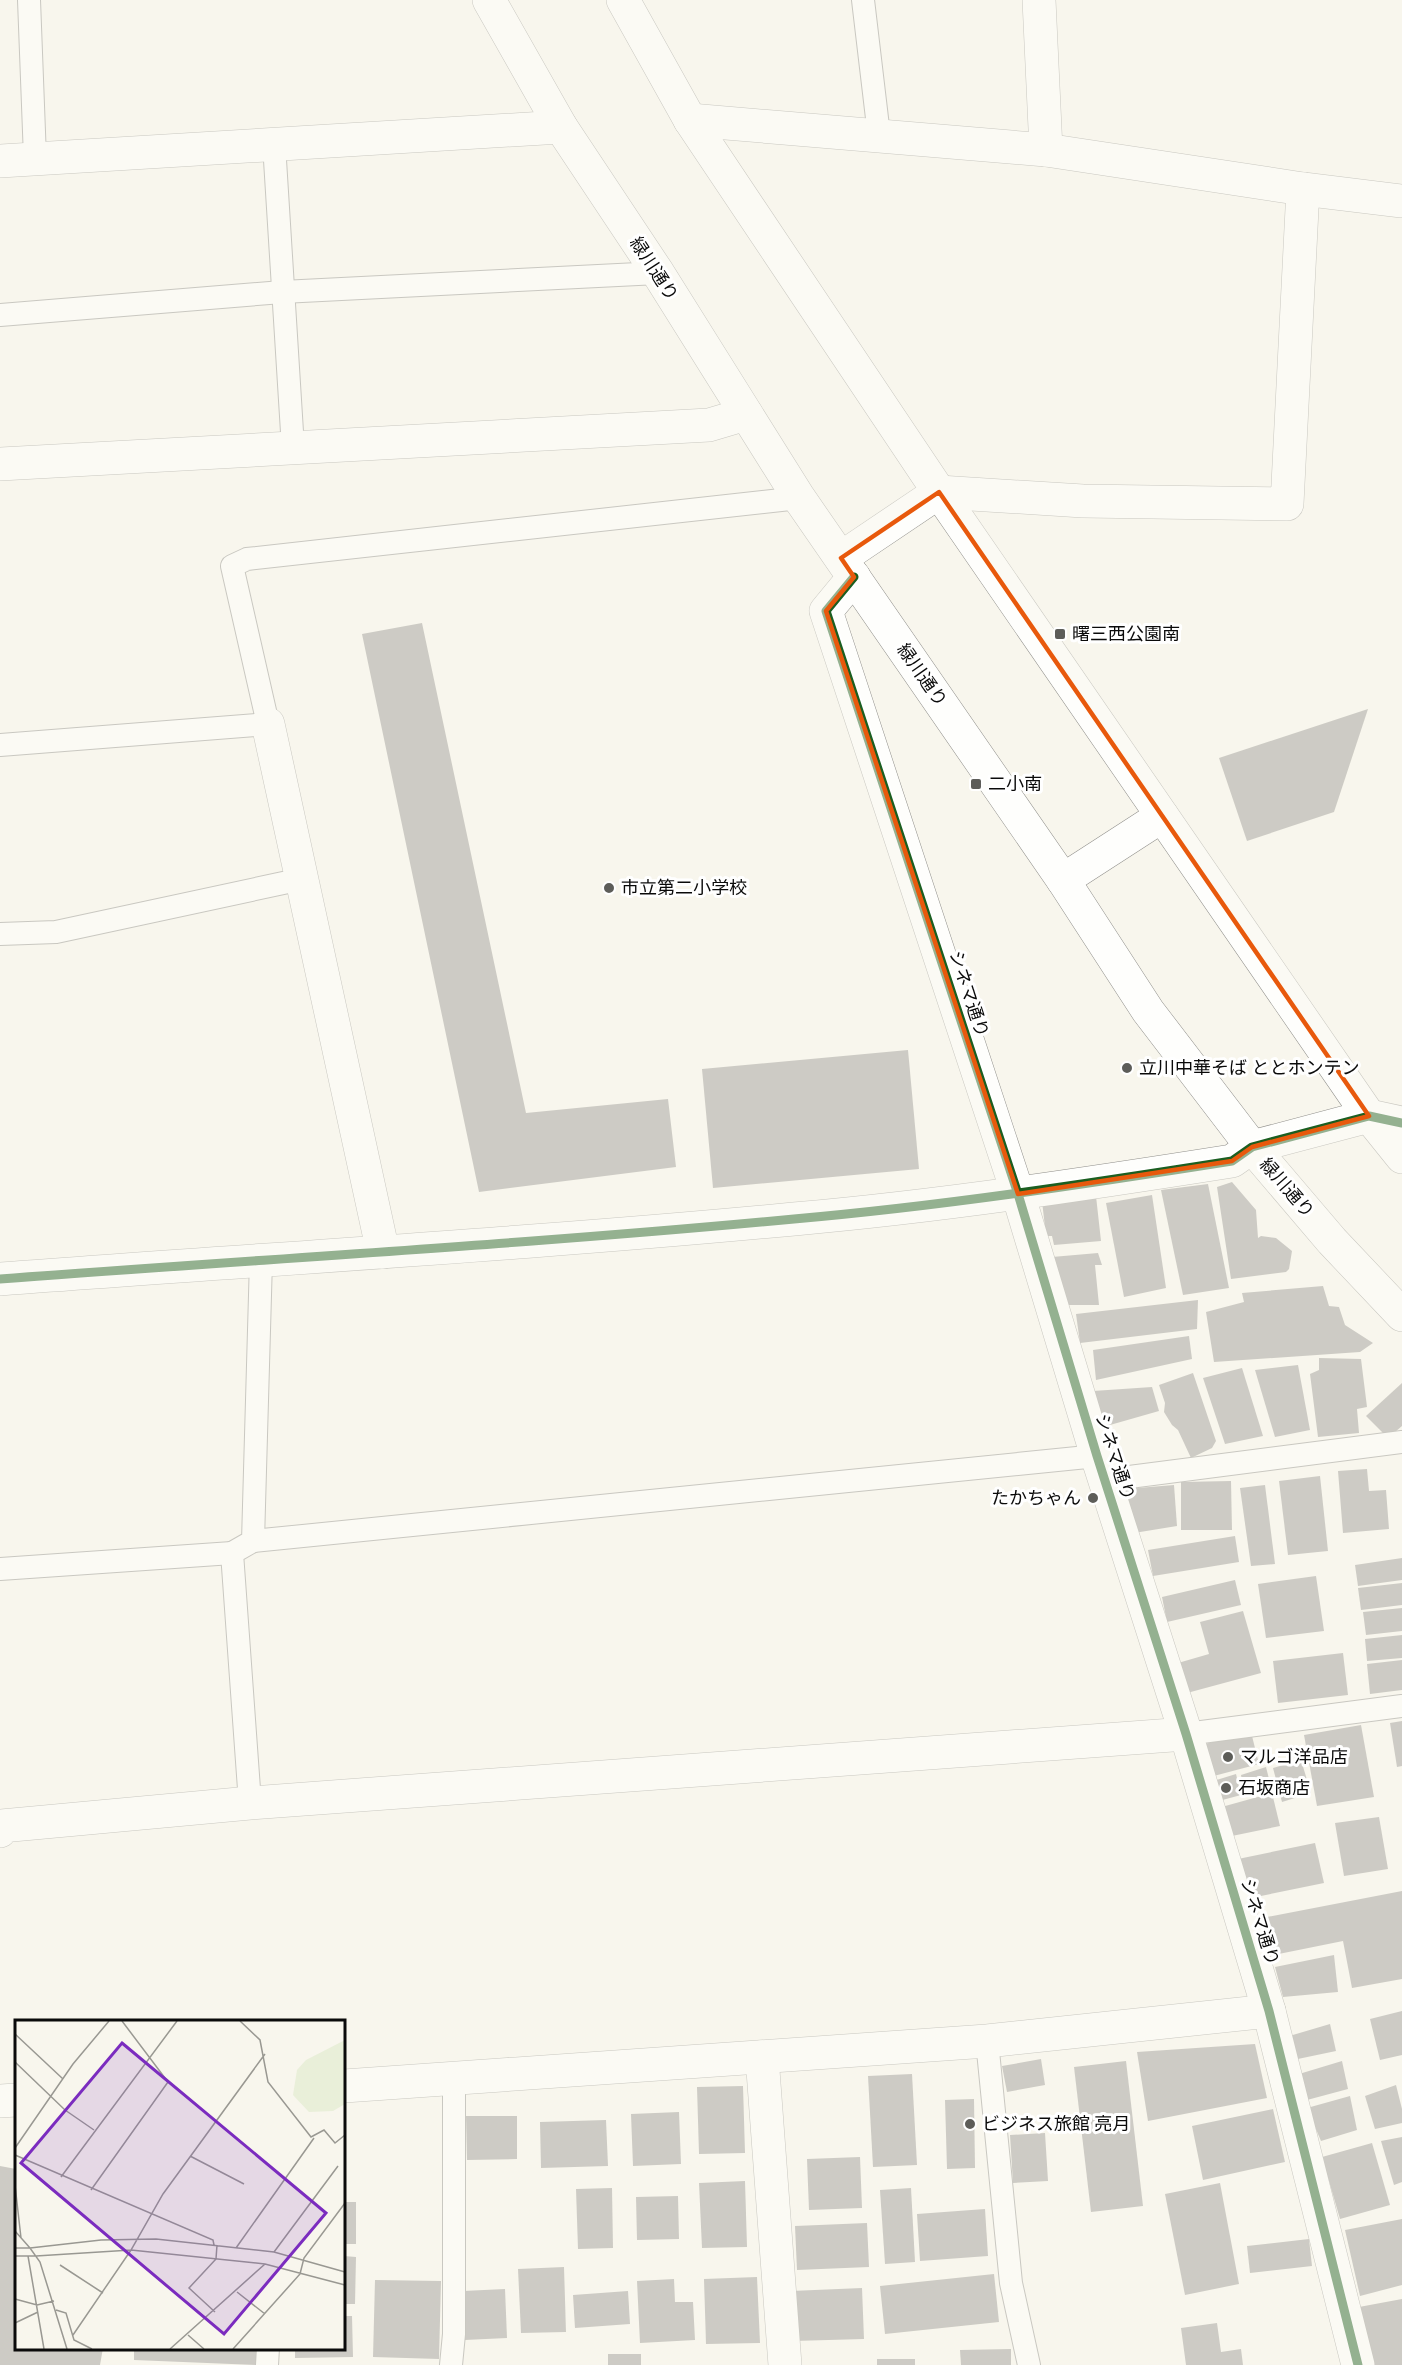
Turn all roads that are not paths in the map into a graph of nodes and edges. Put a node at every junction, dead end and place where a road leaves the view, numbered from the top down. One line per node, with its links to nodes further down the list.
1 (29, 0): 11 (lane)
2 (489, 0): 7 (street, 緑川通り)
3 (623, 0): 6 (street)
4 (863, 0): 8 (lane)
5 (1039, 0): 10 (street)
6 (690, 120): 8 (street); 21 (street)
7 (561, 127): 9 (street); 15 (street, 緑川通り)
8 (879, 135): 10 (street)
9 (274, 144): 11 (street); 16 (lane)
10 (1046, 150): 13 (street)
11 (35, 158): 12 (street)
12 (0, 160)
13 (1303, 189): 14 (street); 21 (street)
14 (1402, 201)
15 (658, 273): 16 (lane); 18 (street, 緑川通り)
16 (282, 292): 17 (lane); 19 (lane)
17 (0, 315)
18 (746, 414): 19 (street); 22 (street, 緑川通り)
19 (293, 448): 20 (street)
20 (0, 464)
21 (939, 492): 23 (street); 26 (street)
22 (799, 498): 23 (street, 緑川通り); 24 (lane)
23 (848, 567): 28 (street, 緑川通り); 34 (street, シネマ通り)
24 (268, 724): 25 (lane); 27 (street)
25 (0, 745)
26 (1162, 816): 28 (street); 30 (street)
27 (302, 879): 29 (lane); 35 (street)
28 (1063, 880): 32 (street, 緑川通り)
29 (0, 934)
30 (1369, 1116): 31 (street); 32 (street); 33 (street)
31 (1402, 1123)
32 (1252, 1147): 34 (street); 38 (street, 緑川通り)
33 (1402, 1157)
34 (1018, 1194): 35 (street); 40 (street, シネマ通り)
35 (383, 1252): 36 (street)
36 (261, 1260): 37 (street); 41 (lane)
37 (0, 1279)
38 (1402, 1315)
39 (1402, 1442): 40 (lane)
40 (1101, 1468): 41 (lane); 45 (street, シネマ通り)
41 (253, 1541): 42 (lane)
42 (232, 1553): 43 (lane); 46 (lane)
43 (0, 1569)
44 (1402, 1706): 45 (lane)
45 (1186, 1734): 46 (street); 48 (street, シネマ通り)
46 (250, 1803): 47 (street)
47 (0, 1831)
48 (1269, 2011): 49 (street); 60 (street, シネマ通り)
49 (987, 2041): 50 (street); 59 (lane)
50 (762, 2057): 51 (street); 58 (street)
51 (454, 2078): 52 (street); 57 (lane)
52 (345, 2086)
53 (15, 2100): 54 (street)
54 (0, 2101)
55 (268, 2350): 56 (lane)
56 (267, 2365)
57 (451, 2365)
58 (785, 2365)
59 (1029, 2365)
60 (1358, 2365)

